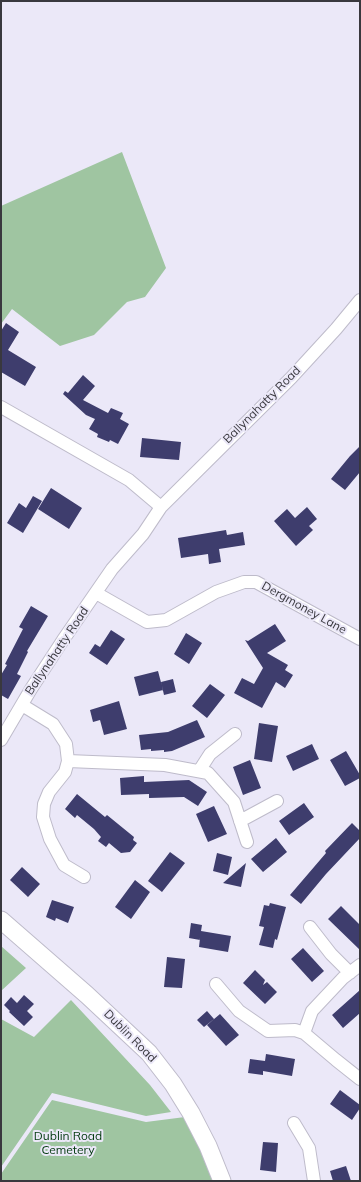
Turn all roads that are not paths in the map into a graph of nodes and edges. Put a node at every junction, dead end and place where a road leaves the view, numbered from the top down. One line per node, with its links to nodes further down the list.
1 (360, 300): 3 (street, Ballynahatty Road)
2 (1, 407): 3 (street)
3 (161, 507): 4 (street, Ballynahatty Road)
4 (96, 593): 5 (street, Dergmoney Lane); 6 (street, Ballynahatty Road)
5 (360, 639)
6 (22, 705): 8 (street, Ballynahatty Road); 9 (street)
7 (235, 734): 10 (street)
8 (1, 740)
9 (68, 761): 10 (street); 14 (street)
10 (199, 772): 12 (street)
11 (277, 801): 12 (street)
12 (240, 821): 13 (street)
13 (246, 842)
14 (84, 877)
15 (1, 920): 23 (street, Dublin Road)
16 (310, 927): 18 (street)
17 (360, 965): 18 (street)
18 (350, 973): 20 (street)
19 (216, 984): 20 (street)
20 (304, 1033): 21 (street)
21 (360, 1079)
22 (294, 1123): 24 (street)
23 (222, 1181)
24 (314, 1181)

